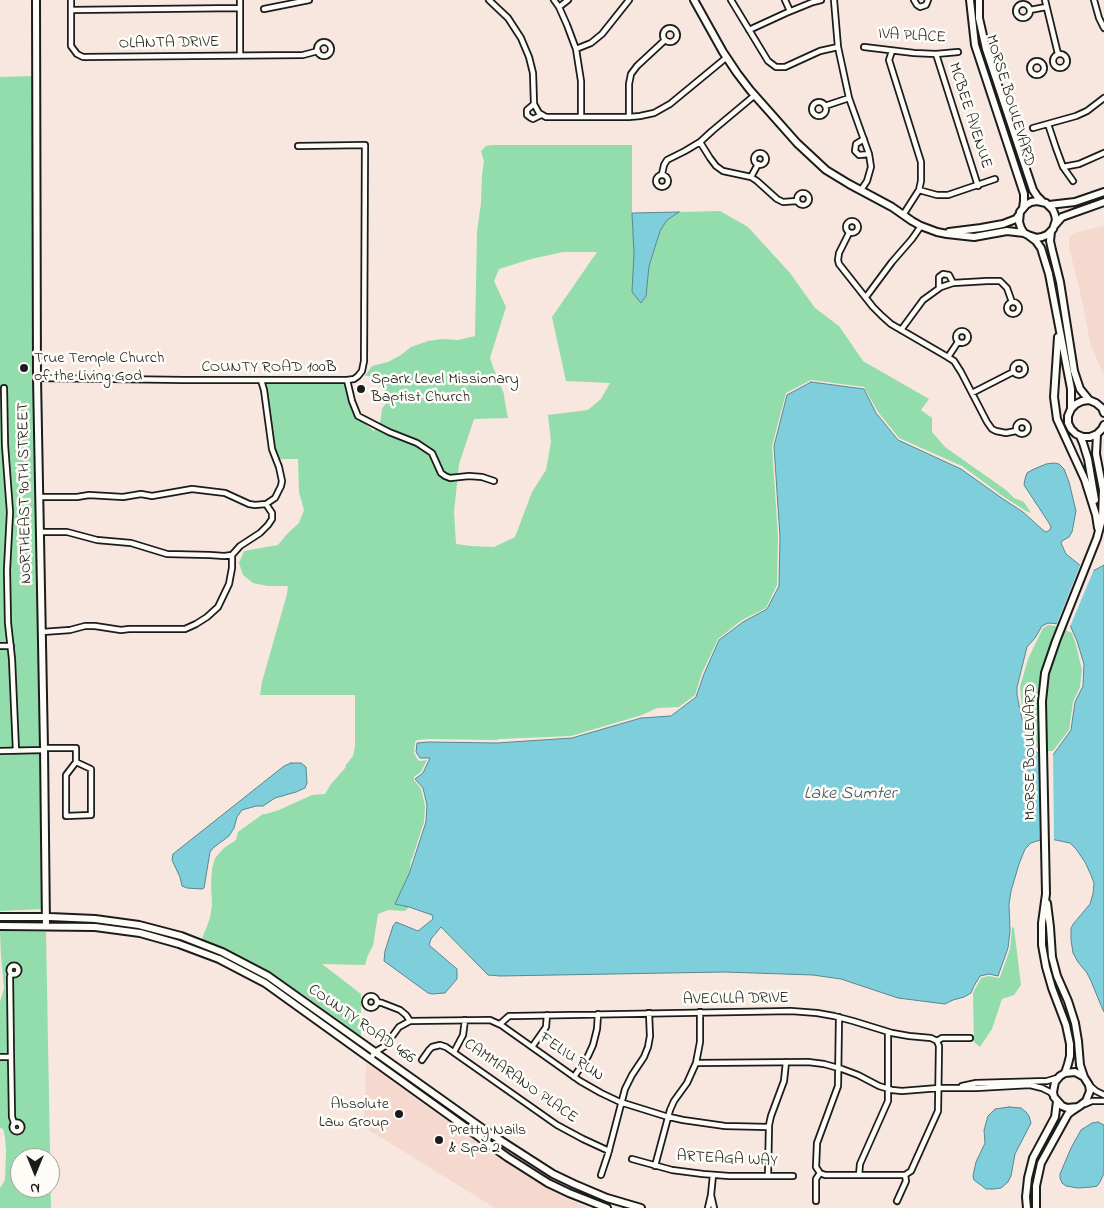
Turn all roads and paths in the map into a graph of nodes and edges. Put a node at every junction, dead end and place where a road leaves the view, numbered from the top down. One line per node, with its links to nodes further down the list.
1 (36, 0): 89 (main road, NORTHEAST 90TH STREET)
2 (71, 0): 27 (street, OLANTA DRIVE)
3 (240, 0): 25 (street)
4 (309, 0): 21 (street)
5 (489, 0): 48 (street)
6 (554, 0): 24 (street)
7 (568, 0): 24 (street)
8 (630, 0): 35 (street)
9 (731, 0): 31 (street)
10 (785, 0): 29 (street)
11 (801, 0): 22 (street)
12 (821, 0): 22 (street)
13 (834, 0): 34 (street)
14 (914, 0): 15 (street)
15 (928, 0)
16 (970, 0): 73 (main road, MORSE BOULEVARD)
17 (979, 0): 72 (main road, MORSE BOULEVARD)
18 (1045, 0): 23 (street)
19 (1094, 0): 30 (street)
20 (697, 1): 42 (main road)
21 (287, 2): 26 (street)
22 (804, 6): 29 (street)
23 (1046, 6): 28 (street); 40 (street)
24 (558, 7): 35 (street)
25 (240, 8): 27 (street); 41 (street)
26 (264, 9)
27 (71, 10): 41 (street, OLANTA DRIVE)
28 (1030, 10)
29 (790, 11): 31 (street)
30 (1104, 28)
31 (749, 30): 34 (street)
32 (665, 40): 52 (street)
33 (864, 46): 36 (street, IVA PLACE)
34 (838, 47): 46 (street)
35 (576, 49): 51 (street)
36 (892, 51): 39 (street, IVA PLACE); 68 (street)
37 (318, 52): 41 (street, OLANTA DRIVE)
38 (958, 52): 39 (street, IVA PLACE)
39 (936, 54): 66 (street, MCBEE AVENUE)
40 (1058, 54): 43 (street); 43 (street)
41 (240, 55)
42 (727, 57): 45 (main road); 52 (street)
43 (1054, 62): 44 (street)
44 (1043, 66)
45 (755, 96): 56 (street); 67 (main road)
46 (849, 98): 49 (street); 55 (street)
47 (1104, 98): 53 (street)
48 (534, 104): 50 (street); 50 (street)
49 (825, 106)
50 (541, 115): 51 (street)
51 (581, 117): 52 (street)
52 (629, 117)
53 (1048, 124): 54 (street); 61 (street)
54 (1033, 128)
55 (864, 140): 59 (street); 59 (street)
56 (700, 142): 62 (street); 63 (street)
57 (298, 146): 91 (street, COUNTY ROAD 100B)
58 (1104, 153): 61 (street)
59 (869, 154): 67 (street)
60 (758, 164): 63 (street)
61 (1063, 167): 65 (street)
62 (662, 174)
63 (751, 177): 70 (street)
64 (995, 179): 66 (street)
65 (1073, 181)
66 (978, 186): 68 (street)
67 (861, 190): 74 (main road)
68 (919, 190): 74 (street)
69 (1104, 192): 72 (main road)
70 (797, 202)
71 (1104, 202): 76 (main road)
72 (1046, 204): 73 (main road); 76 (main road)
73 (1021, 212): 77 (main road); 79 (main road)
74 (903, 216): 75 (main road)
75 (921, 226): 77 (main road); 82 (street)
76 (1053, 229): 79 (main road); 94 (main road)
77 (936, 232): 79 (main road)
78 (849, 233): 82 (street)
79 (1026, 234): 84 (main road, MORSE BOULEVARD)
80 (954, 283): 81 (street); 81 (street); 83 (street)
81 (939, 288): 85 (street)
82 (866, 297): 85 (street)
83 (1012, 302)
84 (1058, 326): 96 (main road, MORSE BOULEVARD); 106 (main road, MORSE BOULEVARD)
85 (901, 330): 87 (street)
86 (958, 342): 87 (street)
87 (948, 357): 93 (street)
88 (1013, 372): 93 (street)
89 (38, 378): 90 (street, COUNTY ROAD 100B); 104 (main road, NORTHEAST 90TH STREET)
90 (261, 380): 91 (street, COUNTY ROAD 100B); 105 (street)
91 (347, 380): 103 (street)
92 (4, 388): 97 (street)
93 (972, 393): 100 (street)
94 (1089, 400): 95 (main road); 96 (main road)
95 (1101, 406): 98 (main road)
96 (1071, 409): 102 (main road, MORSE BOULEVARD)
97 (2, 412): 112 (street)
98 (1104, 413)
99 (1104, 425): 101 (main road)
100 (1016, 431)
101 (1097, 434): 102 (main road); 107 (main road, MORSE BOULEVARD)
102 (1080, 436): 106 (main road, MORSE BOULEVARD)
103 (494, 480)
104 (39, 496): 105 (street); 108 (main road, NORTHEAST 90TH STREET)
105 (266, 504): 109 (street)
106 (1096, 515): 107 (main road, MORSE BOULEVARD)
107 (1098, 529): 117 (main road, MORSE BOULEVARD)
108 (40, 532): 109 (street); 110 (main road, NORTHEAST 90TH STREET)
109 (232, 555): 110 (street)
110 (42, 632): 113 (main road, NORTHEAST 90TH STREET)
111 (0, 646): 112 (street)
112 (11, 646): 115 (street)
113 (44, 749): 115 (street); 116 (street); 119 (main road, NORTHEAST 90TH STREET)
114 (0, 751): 115 (street)
115 (16, 751)
116 (76, 762): 116 (street)
117 (1046, 894): 144 (main road, MORSE BOULEVARD); 146 (main road, MORSE BOULEVARD)
118 (0, 917): 119 (main road, COUNTY ROAD 466)
119 (46, 917): 121 (main road, NORTHEAST 90TH STREET); 137 (main road, COUNTY ROAD 466)
120 (0, 926): 121 (main road, COUNTY ROAD 466)
121 (46, 926): 137 (main road, COUNTY ROAD 466)
122 (11, 974): 139 (street)
123 (377, 1002): 130 (street)
124 (700, 1012): 125 (street, AVECILLA DRIVE); 128 (street, AVECILLA DRIVE); 142 (street)
125 (650, 1013): 126 (street, AVECILLA DRIVE); 155 (street)
126 (598, 1014): 127 (street, AVECILLA DRIVE); 145 (street)
127 (547, 1015): 131 (street, AVECILLA DRIVE); 135 (street)
128 (839, 1017): 132 (street, AVECILLA DRIVE); 143 (street)
129 (465, 1020): 130 (street, FELIU RUN); 131 (street, FELIU RUN); 136 (street)
130 (410, 1021): 137 (street)
131 (500, 1024): 135 (street, FELIU RUN)
132 (888, 1032): 134 (street, AVECILLA DRIVE); 151 (street)
133 (970, 1038): 134 (street, AVECILLA DRIVE)
134 (937, 1041): 149 (street)
135 (532, 1047): 145 (street, FELIU RUN)
136 (454, 1052): 140 (street, CAMMARANO PLACE); 160 (street, CAMMARANO PLACE)
137 (373, 1055): 173 (main road, COUNTY ROAD 466); 174 (main road, COUNTY ROAD 466)
138 (0, 1057): 139 (street)
139 (11, 1057): 158 (street)
140 (422, 1060)
141 (786, 1062): 142 (street); 143 (street); 159 (street)
142 (696, 1063): 157 (street)
143 (838, 1068): 151 (street); 163 (street)
144 (1065, 1073): 146 (main road); 147 (main road)
145 (574, 1077): 155 (street, FELIU RUN)
146 (1084, 1077): 148 (main road)
147 (1057, 1078): 150 (street); 153 (main road)
148 (1089, 1085): 152 (street); 156 (main road)
149 (939, 1088): 150 (street); 151 (street); 167 (street)
150 (952, 1088): 153 (street)
151 (888, 1089): 166 (street)
152 (1104, 1095)
153 (1056, 1099): 156 (main road); 177 (main road)
154 (1104, 1101): 156 (street)
155 (621, 1102): 157 (street, FELIU RUN); 160 (street)
156 (1080, 1106): 178 (main road)
157 (667, 1117): 159 (street, FELIU RUN); 162 (street)
158 (14, 1123)
159 (768, 1127): 168 (street)
160 (609, 1151): 164 (street)
161 (632, 1159): 162 (street, ARTEAGA WAY)
162 (655, 1166): 165 (street, ARTEAGA WAY)
163 (820, 1173): 166 (street); 171 (street)
164 (601, 1175)
165 (713, 1175): 168 (street, ARTEAGA WAY); 170 (street)
166 (859, 1175): 167 (street)
167 (905, 1175): 172 (street)
168 (768, 1176): 169 (street, ARTEAGA WAY)
169 (793, 1176)
170 (711, 1195): 175 (street); 176 (street)
171 (816, 1201)
172 (897, 1201)
173 (608, 1208)
174 (641, 1208)
175 (708, 1208)
176 (714, 1208)
177 (1027, 1208)
178 (1036, 1208)

